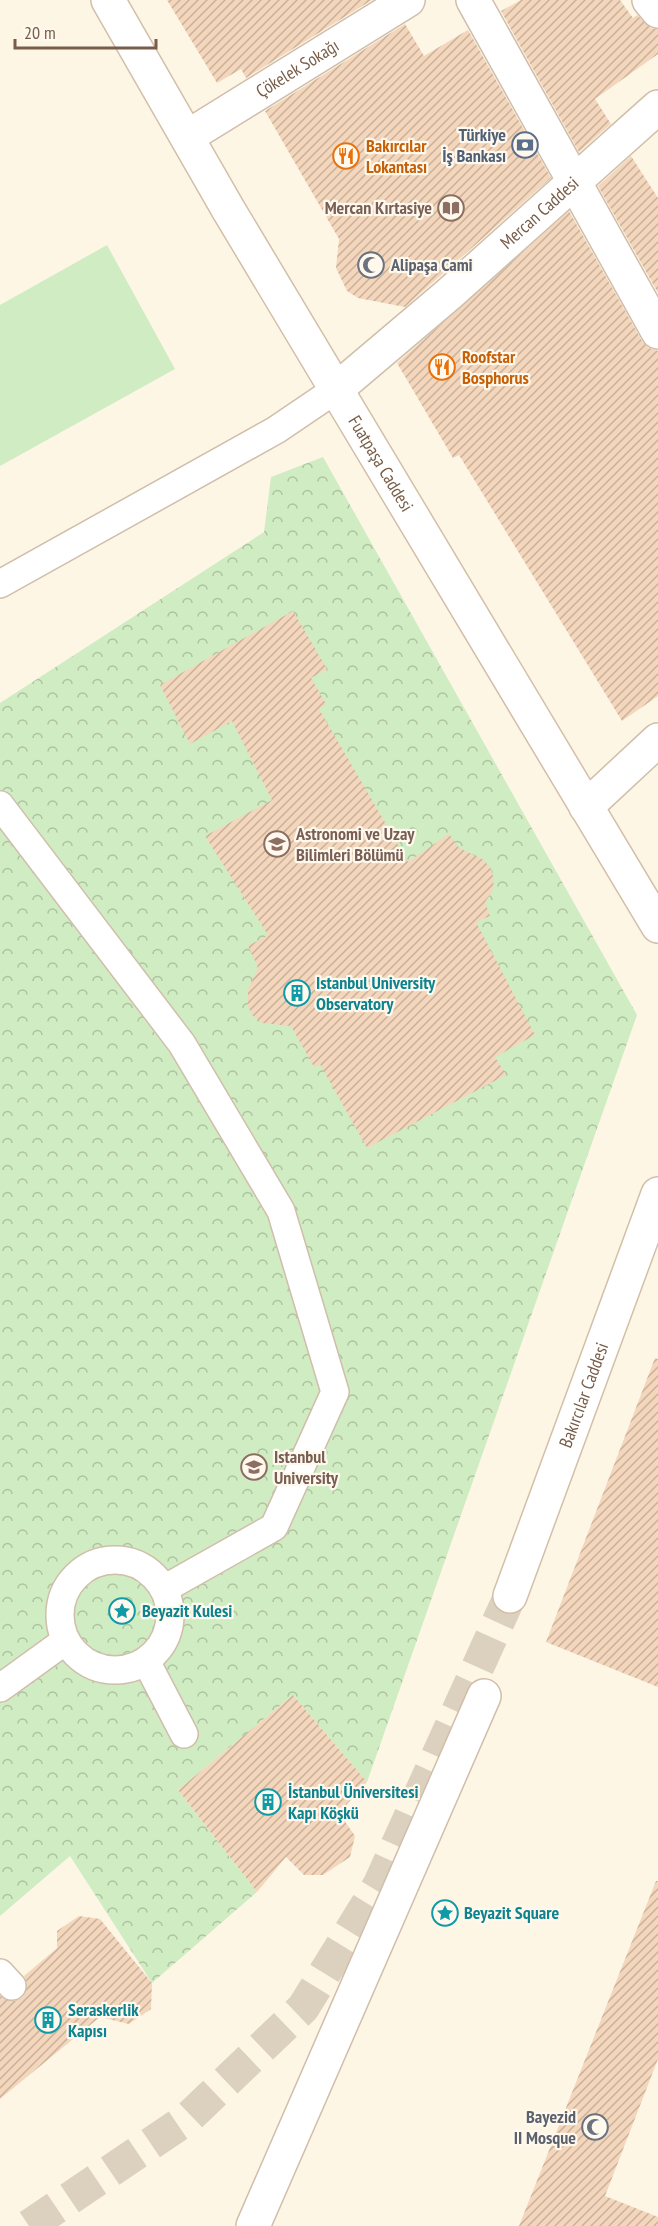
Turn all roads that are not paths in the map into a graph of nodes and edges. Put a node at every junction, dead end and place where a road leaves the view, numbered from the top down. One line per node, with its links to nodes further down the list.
1 (108, 0): 7 (street, Fuatpaşa Caddesi)
2 (408, 0): 7 (street, Çökelek Sokağı)
3 (473, 0): 8 (street)
4 (649, 0): 5 (street)
5 (658, 11)
6 (658, 107): 8 (street, Mercan Caddesi)
7 (187, 137): 10 (street, Fuatpaşa Caddesi)
8 (574, 180): 9 (street); 10 (street, Mercan Caddesi)
9 (658, 332)
10 (338, 388): 11 (lane); 14 (street, Fuatpaşa Caddesi)
11 (0, 584)
12 (658, 740): 14 (street)
13 (0, 805): 17 (lane)
14 (586, 807): 15 (street, Fuatpaşa Caddesi)
15 (658, 926)
16 (658, 1194): 18 (street, Bakırcılar Caddesi)
17 (164, 1589): 19 (lane); 20 (lane)
18 (510, 1596)
19 (65, 1641): 20 (lane); 21 (lane)
20 (146, 1661): 23 (lane)
21 (0, 1688)
22 (484, 1696): 24 (street)
23 (184, 1734)
24 (253, 2226)

